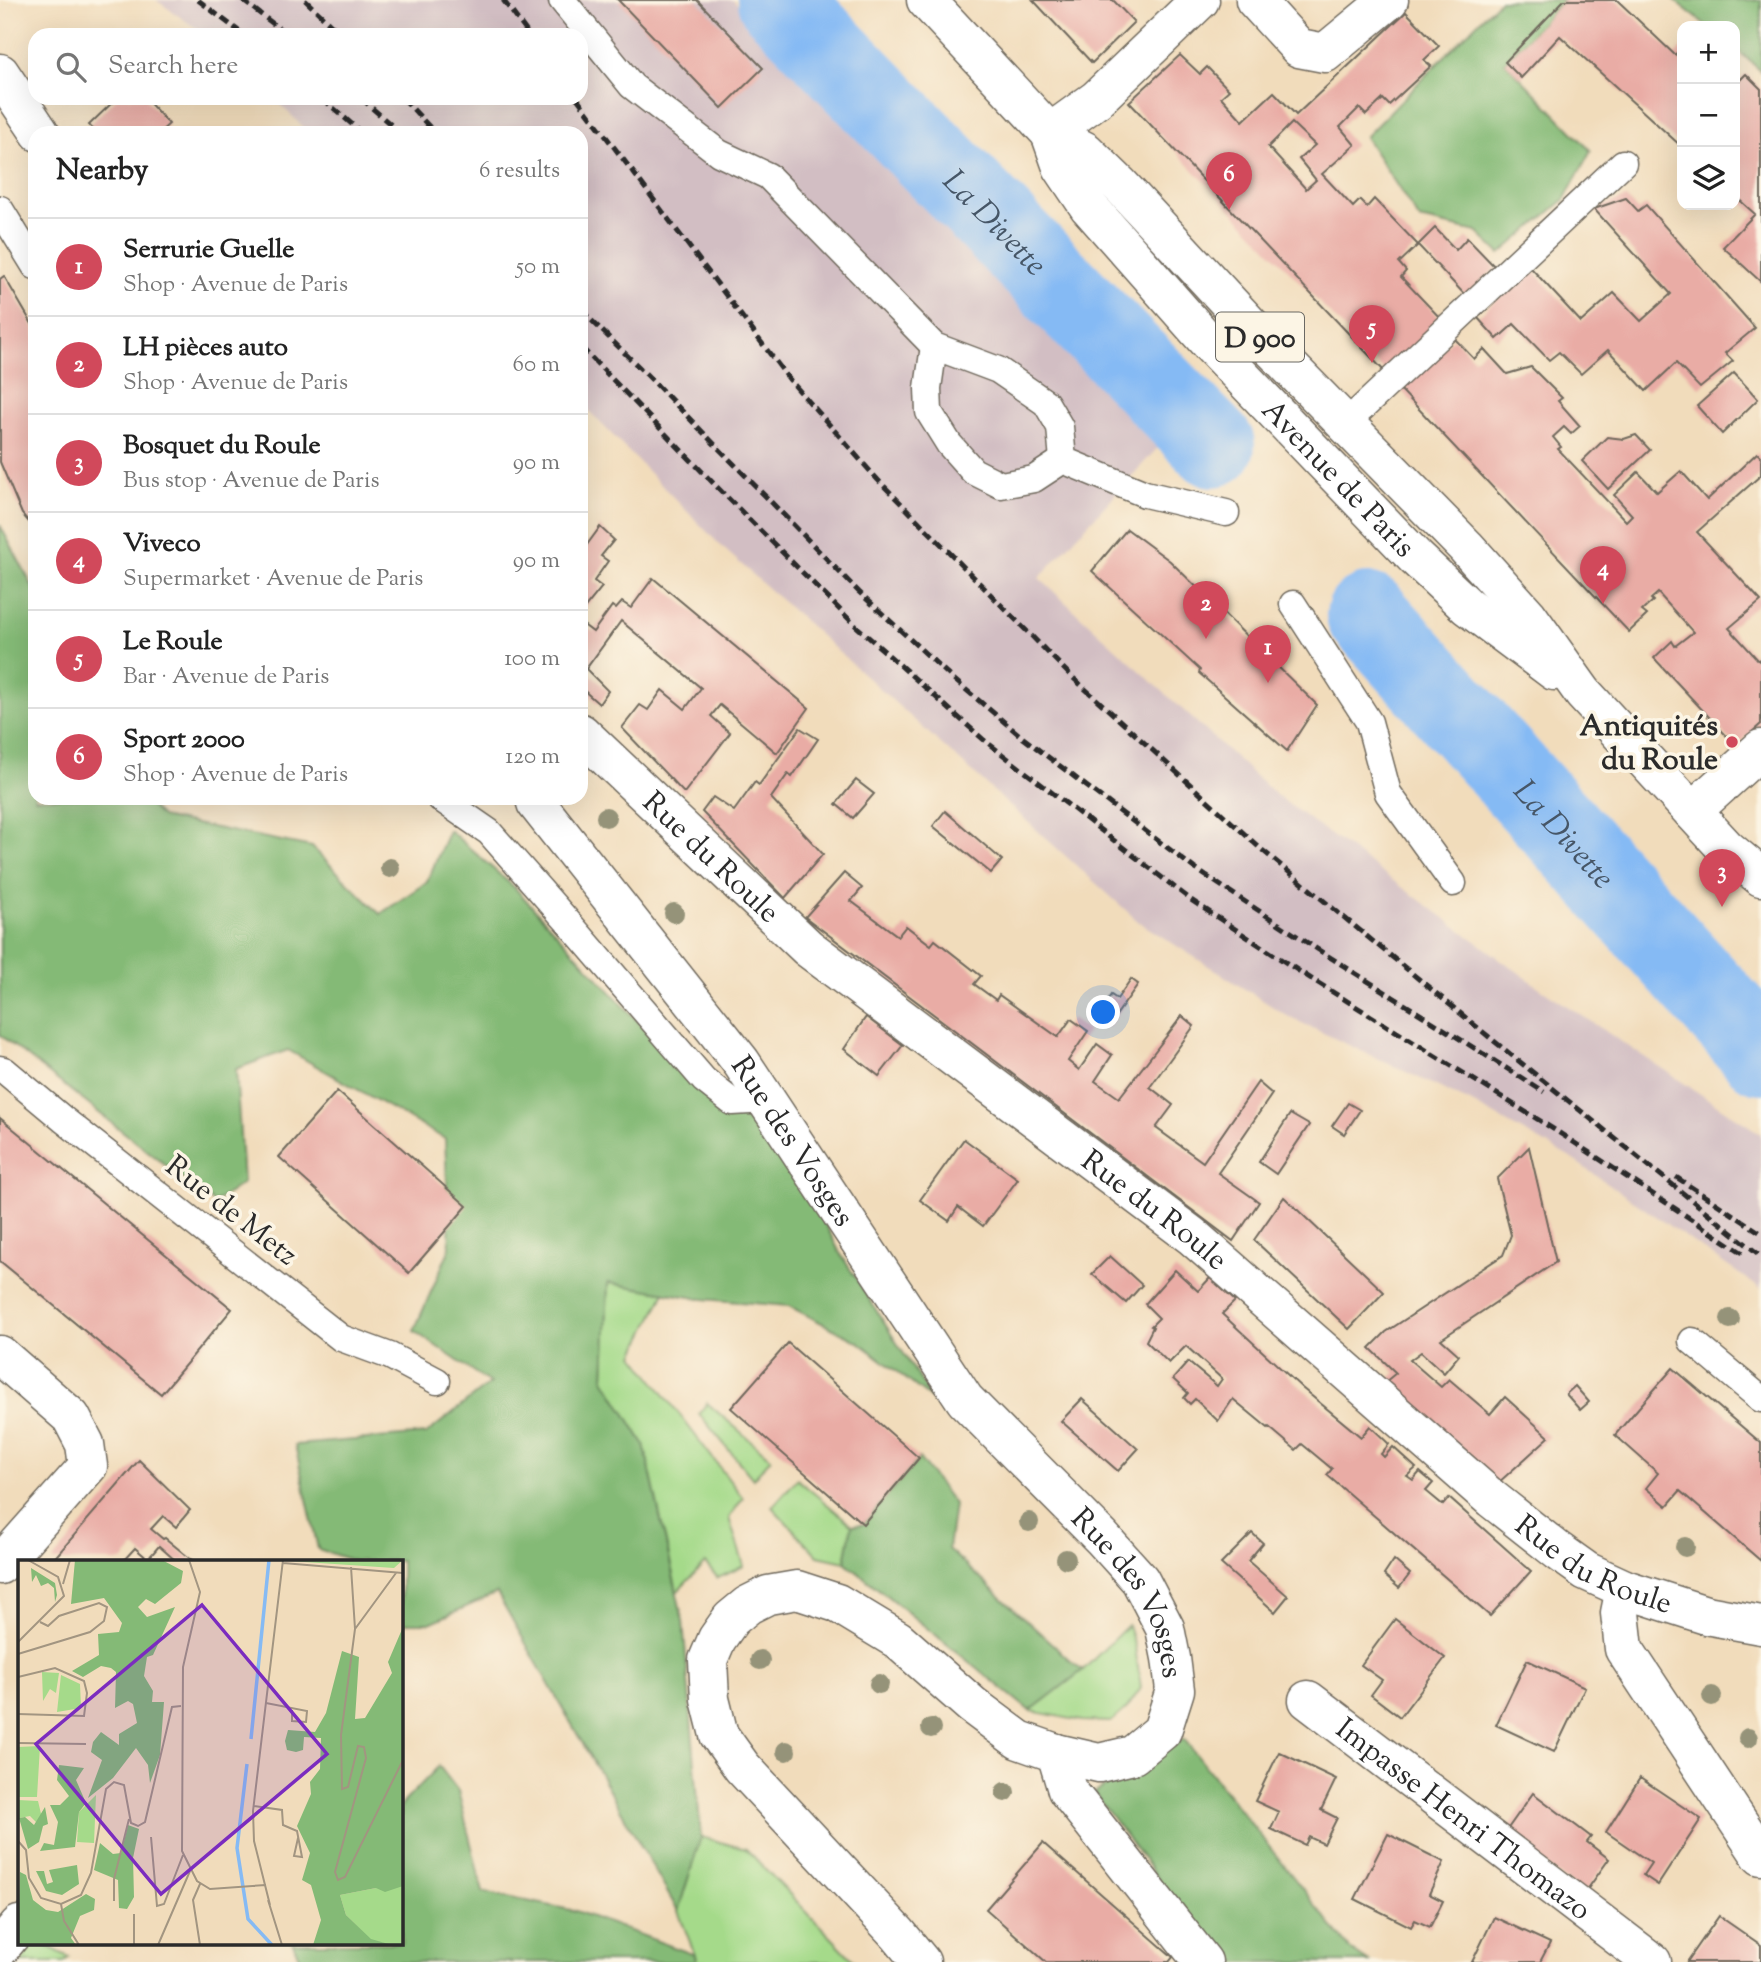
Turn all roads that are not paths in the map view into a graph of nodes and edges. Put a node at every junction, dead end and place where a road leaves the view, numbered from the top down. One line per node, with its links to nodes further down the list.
1 (562, 0): 6 (lane)
2 (926, 0): 10 (street, Avenue de Paris / D 900)
3 (1200, 0): 10 (street)
4 (1255, 0): 5 (street)
5 (1389, 0)
6 (585, 28)
7 (588, 32): 14 (lane)
8 (0, 73): 9 (street)
9 (35, 126)
10 (1050, 132): 15 (street, Avenue de Paris / D 900); 19 (street, Avenue de Paris / D 900)
11 (1623, 163): 15 (lane, Avenue de Paris)
12 (0, 209): 13 (lane)
13 (28, 254)
14 (934, 346): 16 (lane); 16 (lane)
15 (1345, 424): 19 (street, Avenue de Paris / D 900)
16 (1063, 460): 17 (lane)
17 (1226, 513)
18 (1293, 604): 27 (lane)
19 (1583, 693): 24 (street, Avenue de Paris / D 900)
20 (588, 741): 36 (street, Rue du Roule)
21 (1761, 749): 24 (street)
22 (450, 805): 30 (lane)
23 (538, 805): 30 (street, Rue des Vosges)
24 (1692, 811): 25 (street, Avenue de Paris / D 900)
25 (1726, 848): 26 (street, Avenue de Paris / D 900); 28 (street, Avenue de Paris / D 900)
26 (1761, 877)
27 (1453, 883)
28 (1761, 902)
29 (0, 1069): 33 (lane, Rue de Metz)
30 (768, 1100): 39 (street, Rue des Vosges)
31 (1692, 1341): 34 (lane)
32 (0, 1355): 35 (street)
33 (437, 1381)
34 (1761, 1399)
35 (0, 1565)
36 (1625, 1589): 37 (street, Rue du Roule); 40 (street)
37 (1761, 1625)
38 (1308, 1700): 45 (street, Impasse Henri Thomazo)
39 (1056, 1752): 43 (street, Rue des Vosges); 44 (street)
40 (1761, 1856)
41 (18, 1927): 42 (street)
42 (0, 1948)
43 (921, 1962)
44 (1203, 1962)
45 (1652, 1962)

